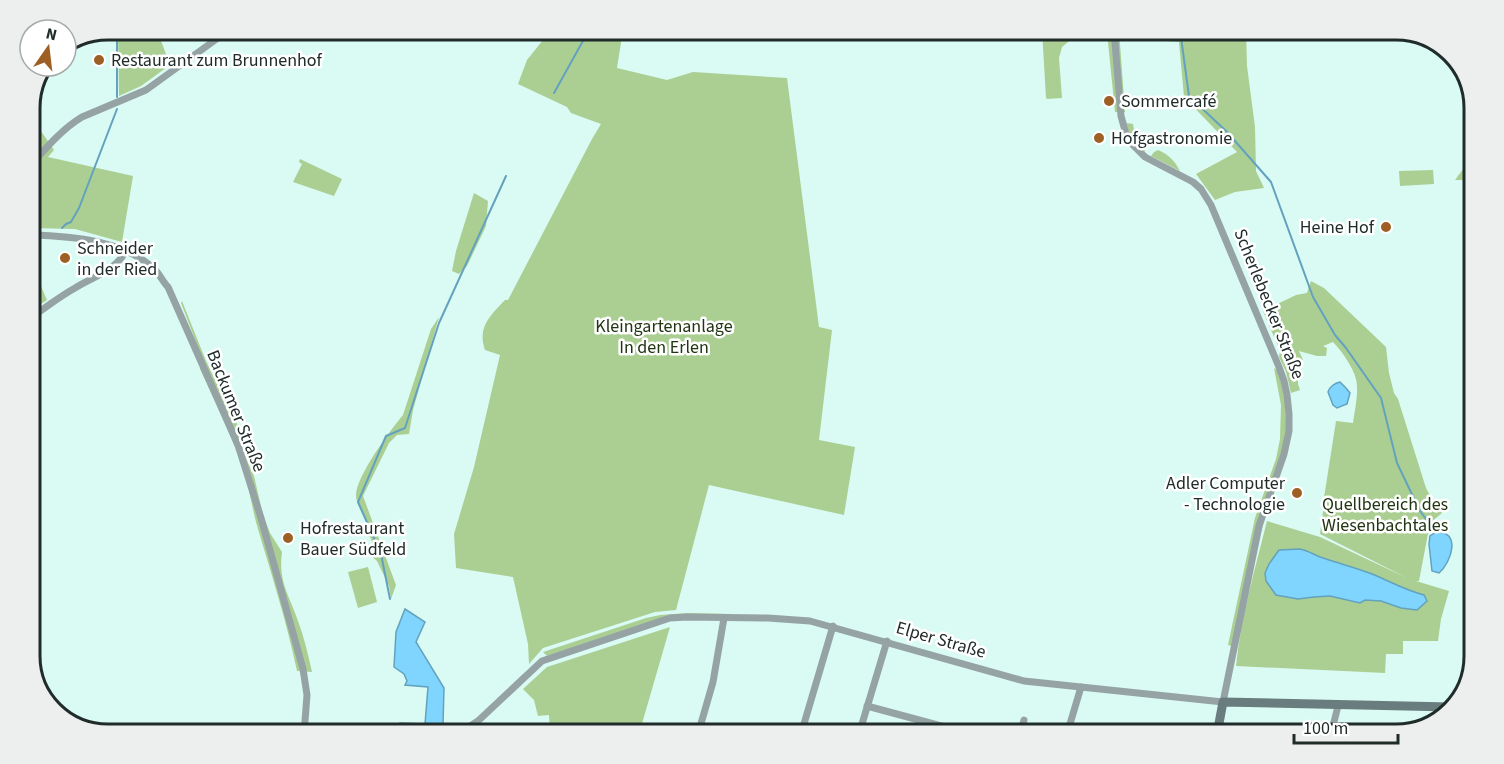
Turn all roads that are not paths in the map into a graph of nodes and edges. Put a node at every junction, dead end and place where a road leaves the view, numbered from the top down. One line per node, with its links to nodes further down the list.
1 (216, 40): 3 (street)
2 (1115, 40): 11 (street, Scherlebecker Straße)
3 (41, 154)
4 (41, 235): 5 (street, Backumer Straße)
5 (125, 252): 6 (street); 16 (street, Backumer Straße)
6 (41, 311)
7 (724, 618): 8 (street, Elper Straße); 17 (street, Elper Straße); 18 (street)
8 (833, 626): 9 (street, Elper Straße); 19 (street)
9 (886, 641): 10 (street, Elper Straße); 12 (street)
10 (1081, 687): 11 (street, Elper Straße); 23 (street)
11 (1223, 702): 13 (street, Elper Straße); 24 (street, Scherlebecker Straße)
12 (867, 706): 20 (street); 21 (street)
13 (1338, 706): 14 (street, Elper Straße); 25 (street)
14 (1439, 707)
15 (1024, 720): 22 (street)
16 (305, 723)
17 (476, 723)
18 (701, 723)
19 (804, 723)
20 (862, 723)
21 (930, 723)
22 (1023, 723)
23 (1071, 723)
24 (1219, 723)
25 (1334, 723)

